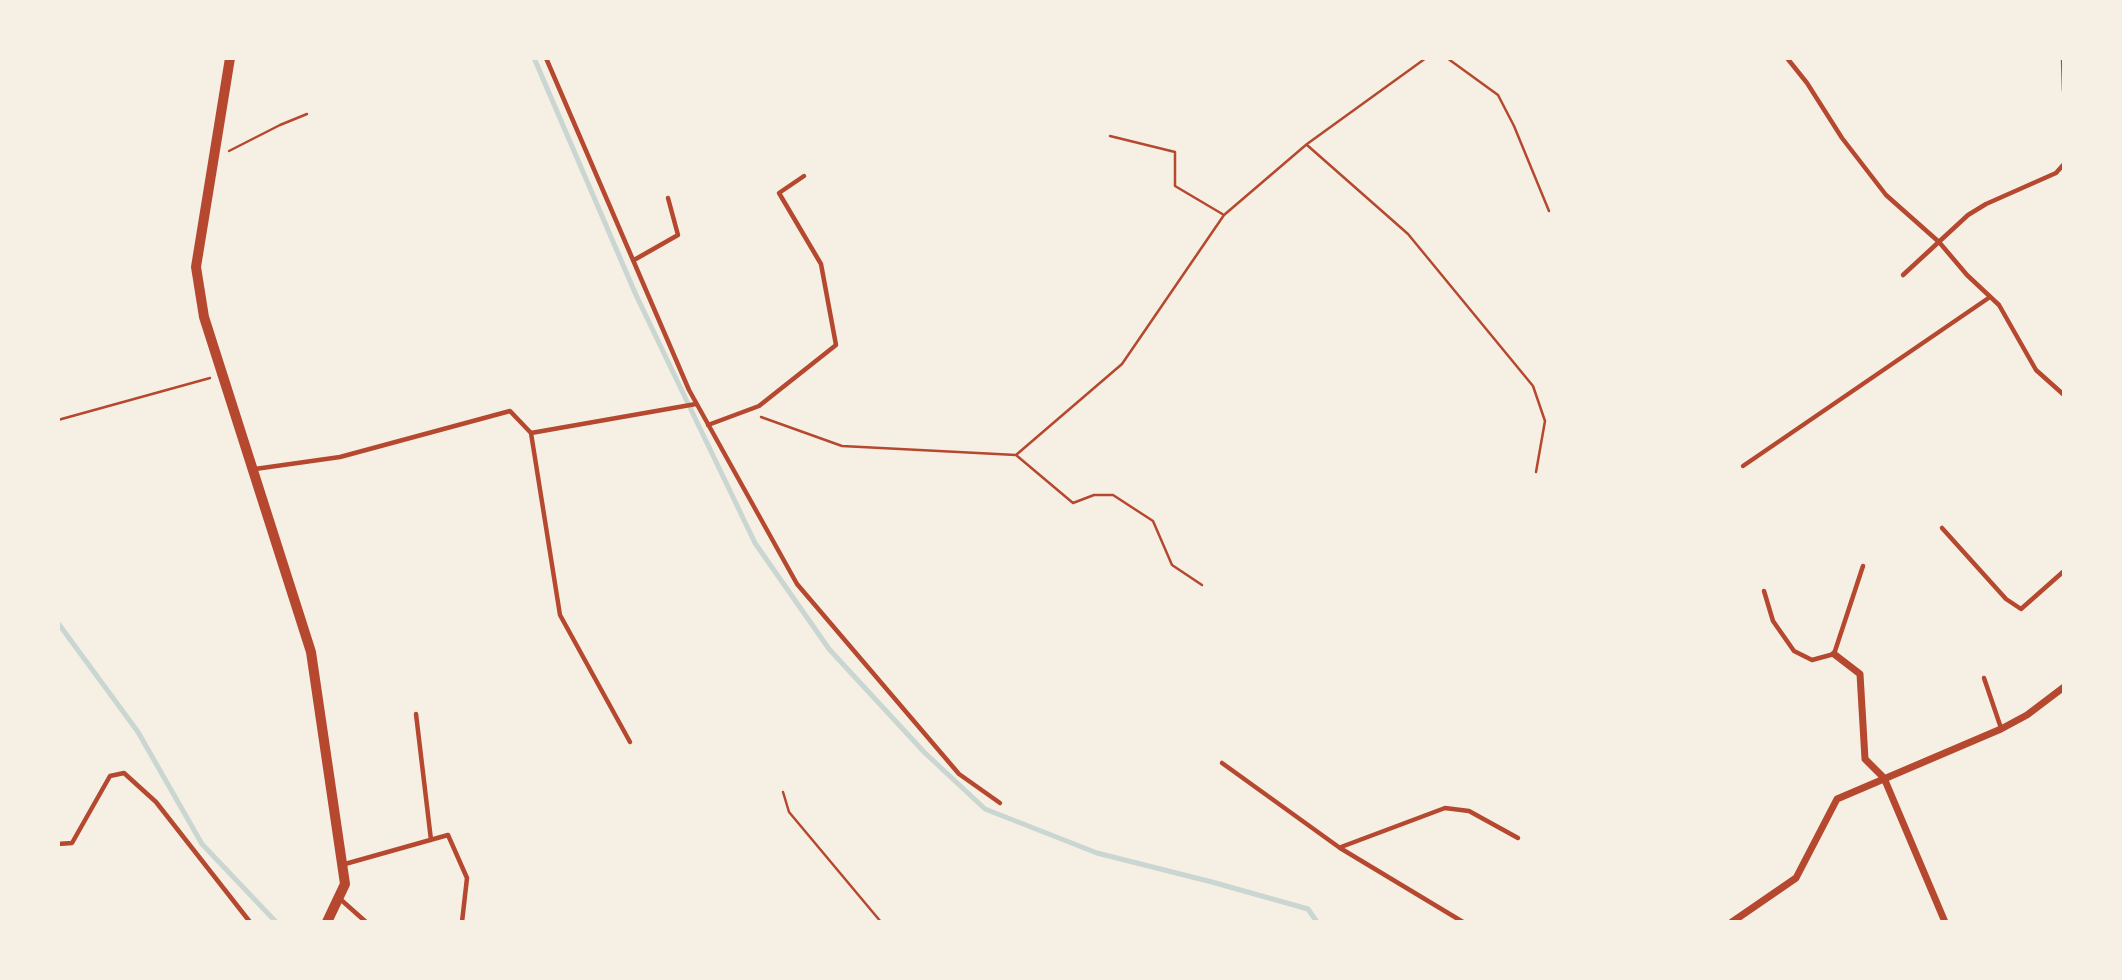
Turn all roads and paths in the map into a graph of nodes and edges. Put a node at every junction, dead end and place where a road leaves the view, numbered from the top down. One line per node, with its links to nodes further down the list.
1 (230, 58): 11 (street)
2 (546, 58): 18 (lane)
3 (1426, 58): 10 (path)
4 (1447, 58): 15 (path)
5 (1787, 58): 17 (lane)
6 (2063, 58): 7 (lane)
7 (2064, 91)
8 (307, 114): 11 (path)
9 (1110, 136): 16 (path)
10 (1307, 144): 16 (path); 31 (path)
11 (213, 159): 21 (street)
12 (2064, 164): 17 (lane)
13 (804, 176): 24 (lane)
14 (668, 198): 18 (lane)
15 (1549, 211)
16 (1224, 215): 28 (path)
17 (1939, 242): 19 (lane); 20 (lane)
18 (634, 260): 23 (lane)
19 (1903, 275)
20 (1990, 297): 22 (lane); 29 (lane)
21 (223, 374): 25 (path); 30 (street)
22 (2064, 395)
23 (696, 404): 26 (lane); 27 (lane)
24 (745, 411): 26 (lane); 28 (path)
25 (58, 420)
26 (708, 425): 46 (lane)
27 (531, 433): 30 (lane); 42 (lane)
28 (1016, 454): 35 (path)
29 (1743, 466)
30 (254, 469): 51 (street)
31 (1536, 472)
32 (1942, 528): 34 (lane)
33 (1863, 566): 37 (lane)
34 (2064, 571)
35 (1202, 585)
36 (1764, 591): 37 (lane)
37 (1833, 654): 44 (street)
38 (1984, 678): 41 (lane)
39 (2064, 687): 41 (street)
40 (416, 714): 48 (lane)
41 (2001, 729): 44 (street)
42 (630, 742)
43 (1222, 763): 50 (lane)
44 (1884, 778): 59 (street); 60 (street)
45 (783, 792): 57 (path)
46 (1000, 803)
47 (1518, 838): 50 (lane)
48 (431, 840): 51 (lane); 56 (lane)
49 (58, 844): 53 (lane)
50 (1340, 848): 58 (lane)
51 (342, 864): 52 (street)
52 (339, 897): 54 (street); 55 (lane)
53 (250, 922)
54 (327, 922)
55 (366, 922)
56 (462, 922)
57 (881, 922)
58 (1463, 922)
59 (1732, 922)
60 (1945, 922)

